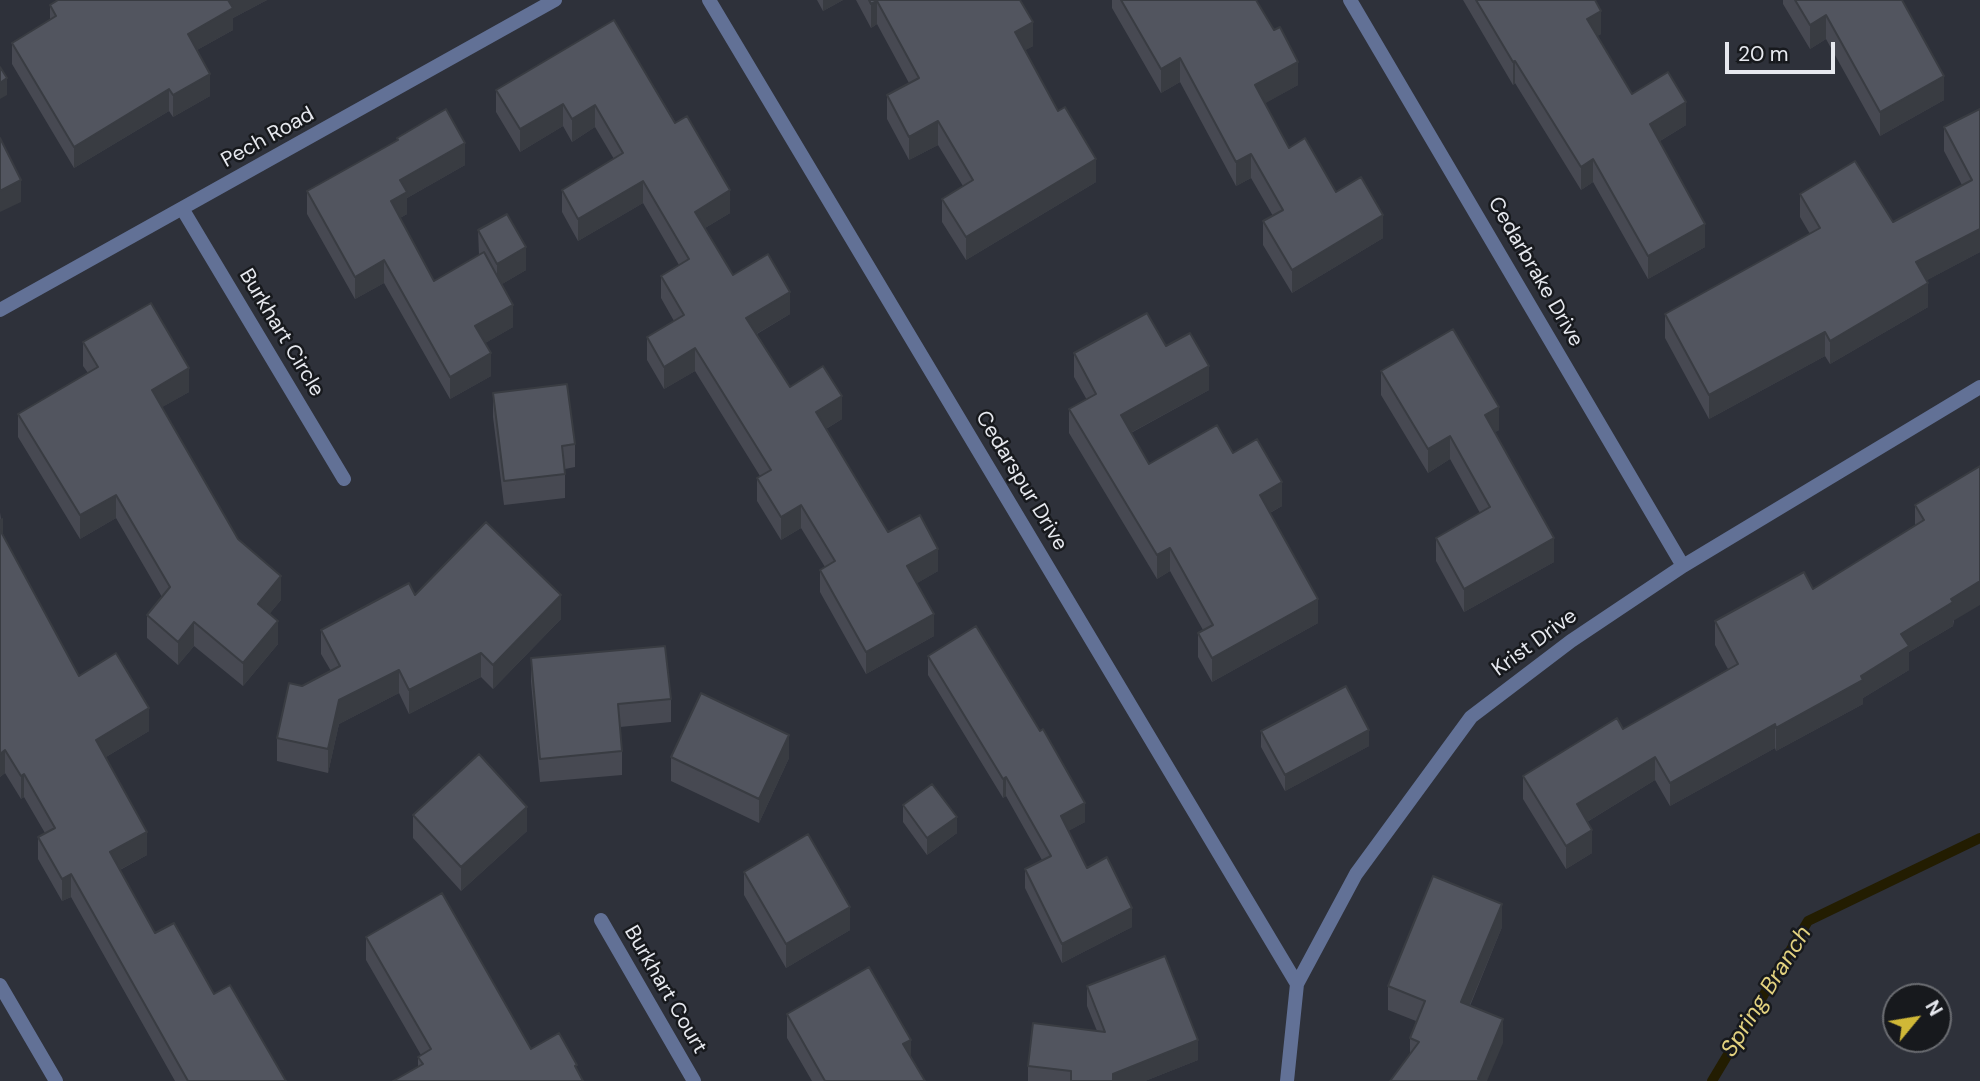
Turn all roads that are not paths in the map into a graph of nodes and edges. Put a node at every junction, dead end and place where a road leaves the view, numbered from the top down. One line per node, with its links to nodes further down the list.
1 (555, 0): 4 (street, Pech Road)
2 (709, 0): 10 (street, Cedarspur Drive)
3 (1350, 0): 8 (street, Cedarbrake Drive)
4 (183, 209): 5 (street, Pech Road); 7 (street, Burkhart Circle)
5 (0, 310)
6 (1980, 387): 8 (street, Krist Drive)
7 (344, 478)
8 (1683, 566): 10 (street, Krist Drive)
9 (601, 920): 13 (street, Burkhart Court)
10 (1297, 984): 14 (street, Krist Drive)
11 (0, 985): 12 (street)
12 (56, 1081)
13 (694, 1081)
14 (1287, 1081)

